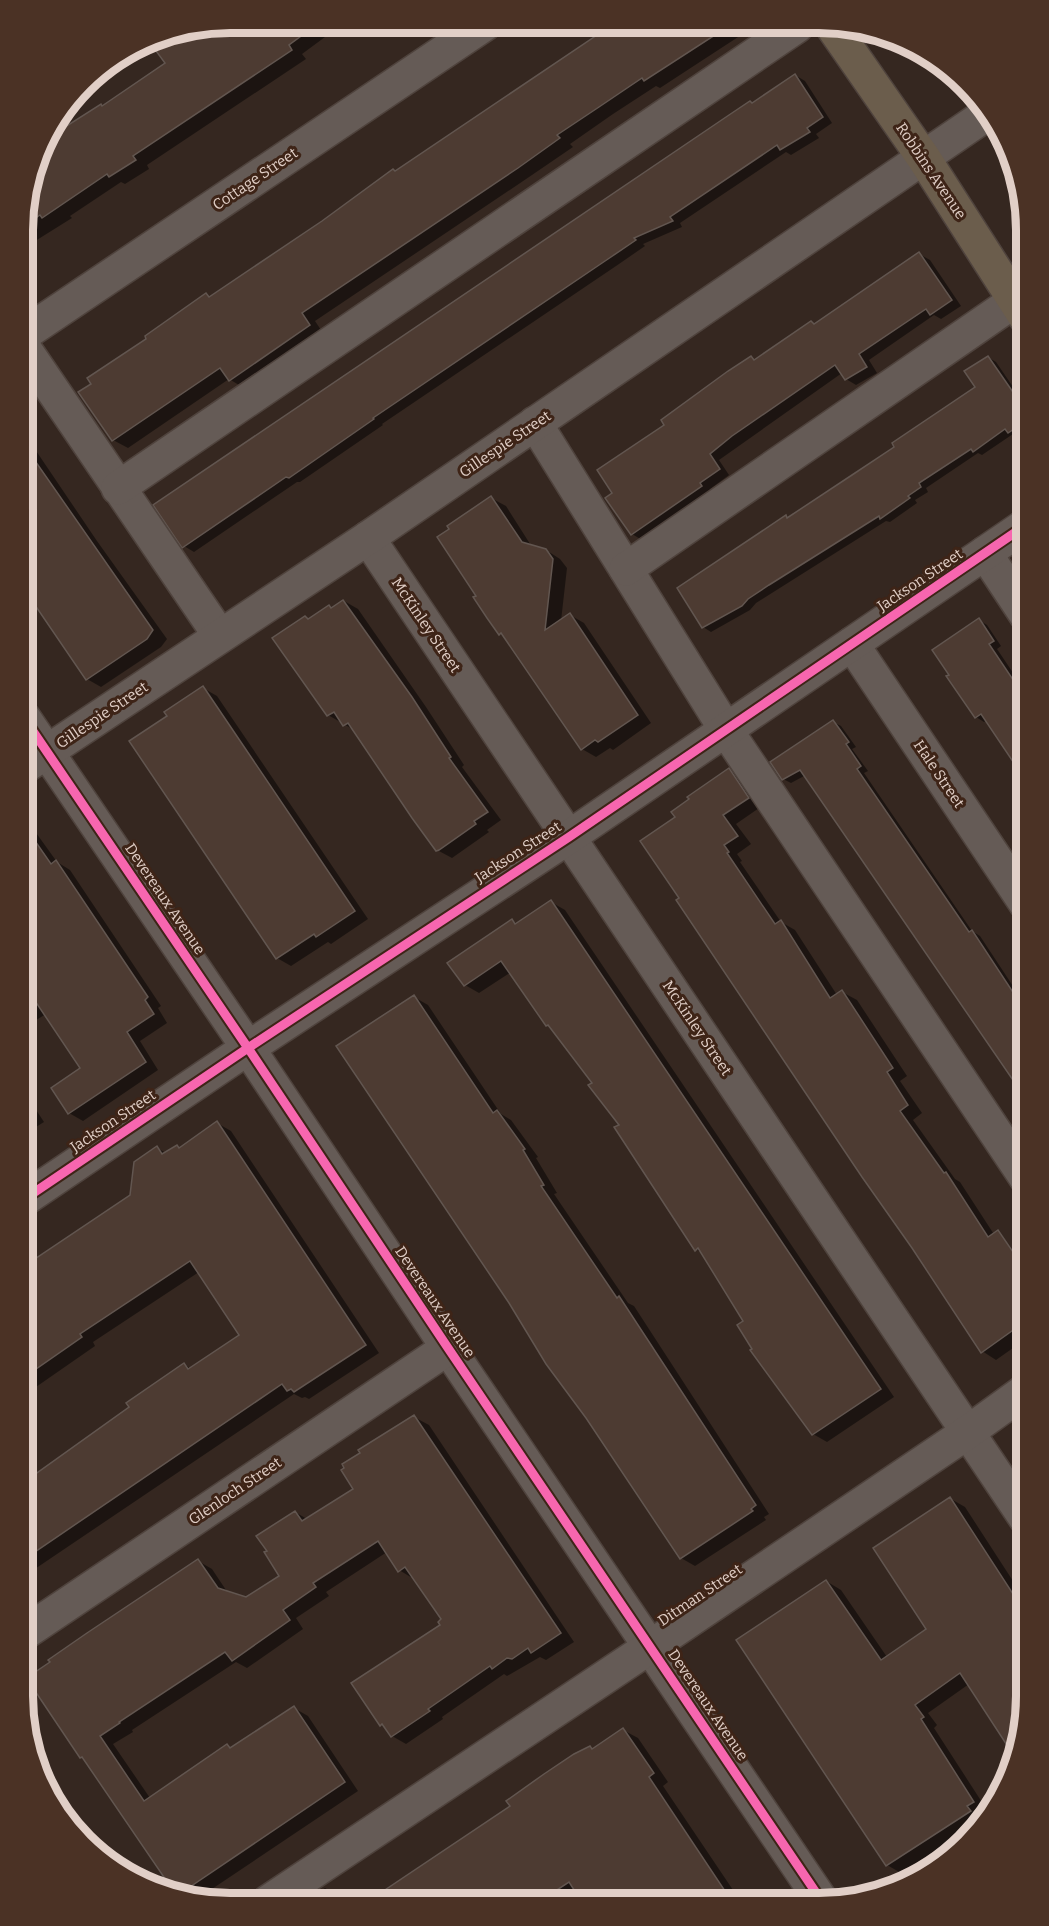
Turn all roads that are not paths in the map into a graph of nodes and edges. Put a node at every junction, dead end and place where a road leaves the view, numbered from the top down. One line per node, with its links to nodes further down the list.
1 (472, 33): 8 (street, Cottage Street)
2 (787, 33): 11 (street)
3 (838, 34): 5 (highway, Robbins Avenue)
4 (981, 118): 5 (street, Gillespie Street)
5 (923, 157): 6 (highway, Robbins Avenue); 10 (street, Gillespie Street)
6 (1016, 294)
7 (1016, 309): 15 (street)
8 (33, 328)
9 (33, 361): 11 (street)
10 (535, 423): 13 (street, Gillespie Street); 15 (street)
11 (118, 488): 17 (street)
12 (1016, 532): 14 (street, Jackson Street)
13 (368, 538): 17 (street, Gillespie Street); 21 (street, McKinley Street)
14 (985, 553): 16 (street); 18 (street, Jackson Street)
15 (626, 569): 19 (street)
16 (1016, 600)
17 (220, 636): 20 (street, Gillespie Street)
18 (852, 644): 19 (street, Jackson Street); 22 (street, Hale Street)
19 (726, 730): 21 (street, Jackson Street); 24 (street)
20 (35, 759): 23 (street, Devereaux Avenue)
21 (569, 837): 23 (street, Jackson Street); 28 (street, McKinley Street)
22 (1016, 889)
23 (248, 1048): 25 (street, Jackson Street); 26 (street, Devereaux Avenue)
24 (1016, 1163)
25 (33, 1193)
26 (447, 1348): 30 (street, Glenloch Street); 31 (street, Devereaux Avenue)
27 (1016, 1396): 28 (street, Ditman Street)
28 (968, 1432): 29 (street, McKinley Street); 31 (street, Ditman Street)
29 (1016, 1504)
30 (33, 1627)
31 (650, 1647): 32 (street, Ditman Street); 33 (street, Devereaux Avenue)
32 (281, 1893)
33 (816, 1893)

